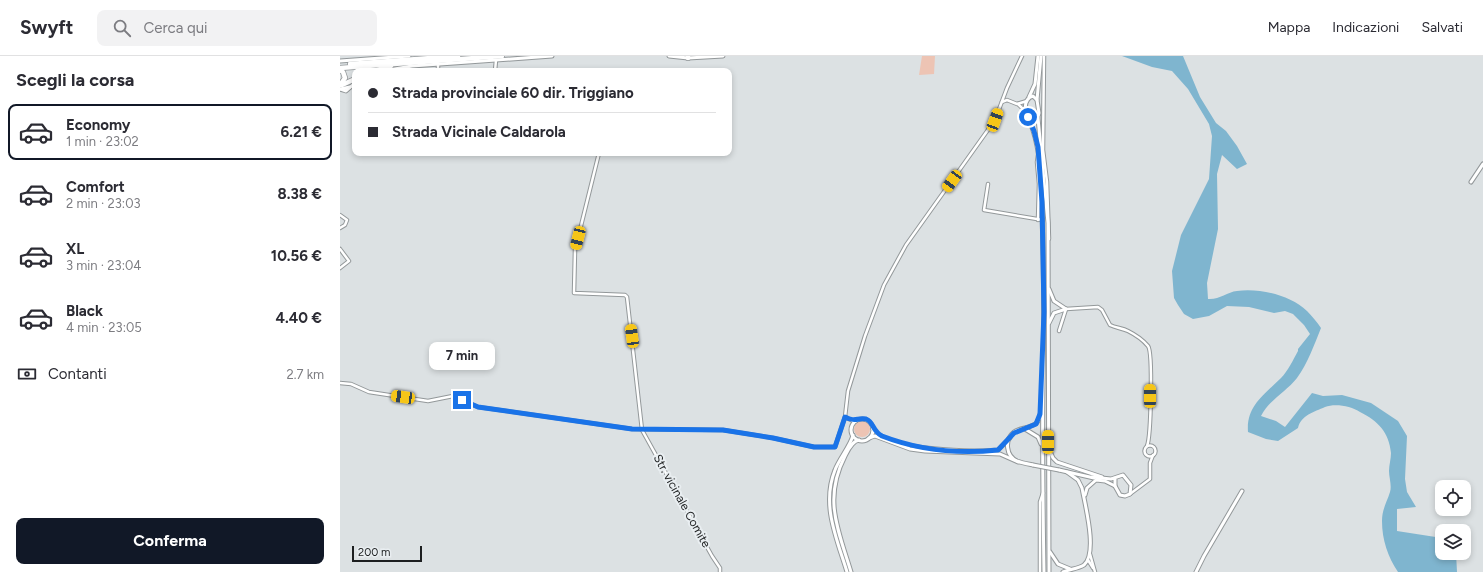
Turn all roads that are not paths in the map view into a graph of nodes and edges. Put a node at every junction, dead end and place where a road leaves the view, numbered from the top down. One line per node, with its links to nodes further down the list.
1 (409, 56): 12 (main road)
2 (458, 56): 14 (highway)
3 (502, 56): 13 (highway)
4 (552, 56): 11 (main road)
5 (669, 56): 10 (main road)
6 (723, 56): 10 (main road)
7 (1022, 56): 23 (street)
8 (1039, 56): 24 (main road); 26 (main road)
9 (1044, 56): 29 (street)
10 (688, 57)
11 (496, 60): 15 (main road); 19 (street)
12 (340, 61)
13 (406, 63): 16 (highway); 20 (highway)
14 (340, 64)
15 (438, 64): 17 (main road); 18 (street)
16 (386, 68)
17 (407, 68)
18 (438, 68)
19 (495, 68)
20 (340, 69): 22 (highway)
21 (352, 80): 22 (highway)
22 (340, 85)
23 (1004, 95): 25 (street); 27 (street)
24 (1028, 99): 26 (main road); 28 (street); 30 (main road)
25 (1007, 100): 27 (street); 28 (street)
26 (1038, 100): 29 (main road)
27 (1002, 102): 51 (street)
28 (1017, 104): 30 (street)
29 (1041, 110): 31 (main road); 42 (street)
30 (1025, 111): 32 (main road)
31 (1038, 118): 32 (main road); 42 (main road)
32 (1029, 120): 33 (main road)
33 (1038, 155): 39 (street); 40 (main road)
34 (598, 156): 57 (street)
35 (1483, 164): 36 (main road)
36 (1471, 182)
37 (988, 184): 39 (street)
38 (340, 215): 41 (street)
39 (1038, 220): 40 (street)
40 (1043, 220): 50 (main road)
41 (340, 228)
42 (1048, 244): 45 (main road)
43 (340, 249): 44 (street)
44 (340, 268)
45 (1047, 272): 46 (main road); 48 (main road)
46 (1066, 309): 47 (street); 48 (main road); 61 (street)
47 (1059, 331)
48 (1047, 345): 63 (main road)
49 (340, 383): 57 (street)
50 (1043, 386): 56 (main road); 66 (main road)
51 (845, 417): 52 (street); 57 (street)
52 (851, 420): 53 (street); 54 (street)
53 (856, 420): 54 (main road); 55 (main road)
54 (853, 425): 58 (main road)
55 (873, 429): 59 (main road); 60 (main road)
56 (1025, 429): 60 (main road); 66 (main road)
57 (642, 430): 90 (street, Str. vicinale Comite)
58 (853, 435): 62 (main road); 91 (main road)
59 (869, 438): 62 (main road); 69 (main road)
60 (1010, 438): 69 (main road)
61 (1150, 439): 64 (street); 65 (street)
62 (859, 440): 92 (main road)
63 (1048, 442): 74 (main road); 83 (main road)
64 (1147, 446): 65 (street); 68 (street)
65 (1154, 447): 67 (street)
66 (1042, 452): 80 (main road)
67 (1153, 455): 68 (street); 70 (street)
68 (1147, 456): 70 (street)
69 (1018, 462): 71 (main road, bridge)
70 (1150, 463): 78 (street)
71 (1067, 472): 72 (main road); 82 (main road)
72 (1092, 477): 74 (main road); 75 (main road)
73 (1115, 478): 74 (main road); 76 (main road); 77 (main road)
74 (1107, 479)
75 (1100, 480): 76 (main road); 82 (main road)
76 (1115, 486): 81 (main road)
77 (1131, 486): 78 (street); 81 (main road)
78 (1141, 486): 81 (street)
79 (1242, 491): 97 (main road)
80 (1043, 493): 93 (street); 94 (main road)
81 (1130, 494)
82 (1085, 505): 84 (main road)
83 (1049, 546): 88 (main road); 95 (main road)
84 (1090, 554): 85 (main road); 86 (street)
85 (1088, 560): 86 (street); 87 (main road)
86 (1092, 564): 87 (street); 89 (street)
87 (1084, 565): 88 (main road)
88 (1072, 569): 96 (main road)
89 (1095, 571)
90 (720, 572)
91 (847, 572)
92 (851, 572)
93 (1040, 572)
94 (1044, 572)
95 (1049, 572)
96 (1063, 572)
97 (1196, 572)

